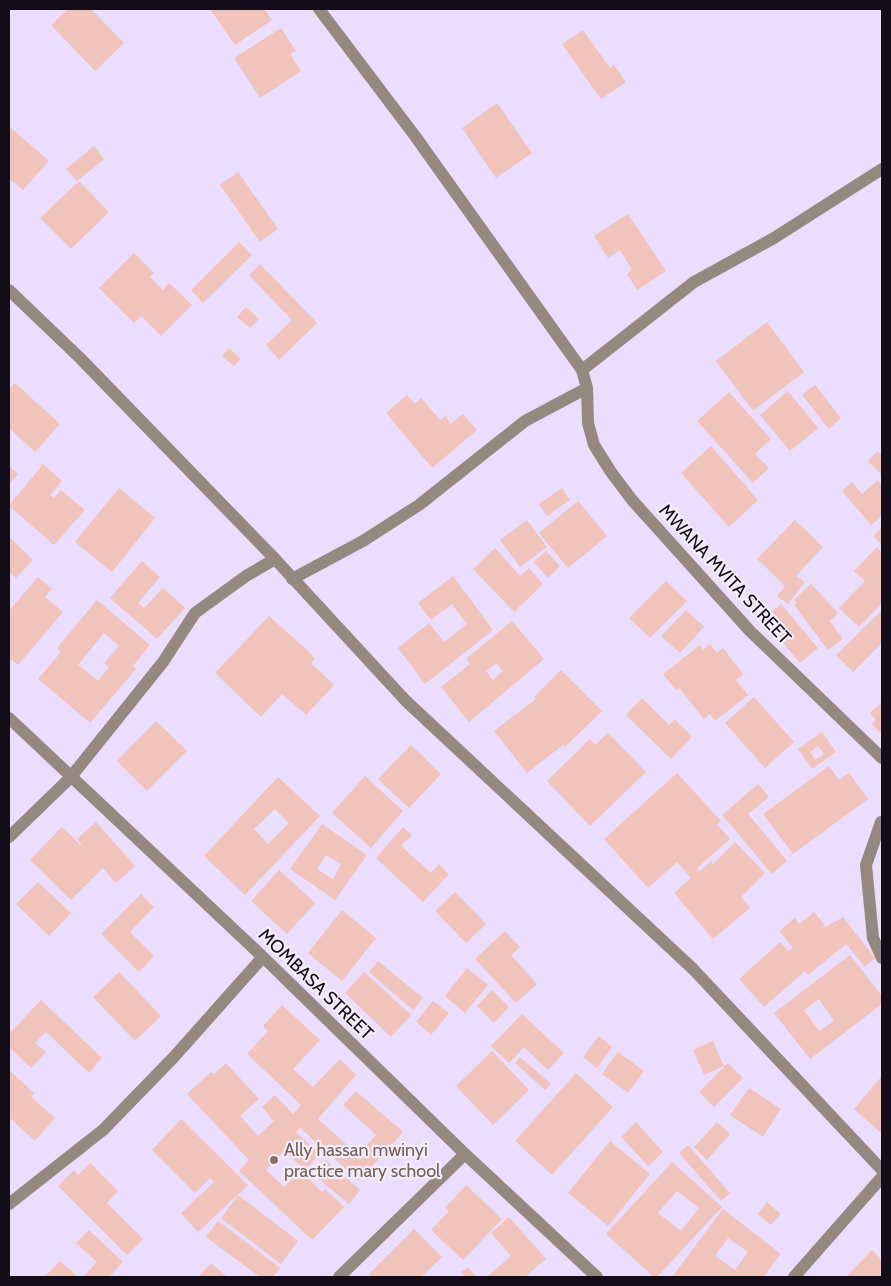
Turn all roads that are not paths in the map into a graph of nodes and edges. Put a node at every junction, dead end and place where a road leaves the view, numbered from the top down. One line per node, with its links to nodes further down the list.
1 (319, 9): 4 (street, MWANA MVITA STREET)
2 (882, 169): 4 (street)
3 (9, 290): 6 (street)
4 (582, 370): 5 (street, MWANA MVITA STREET)
5 (587, 388): 7 (street); 9 (street, MWANA MVITA STREET)
6 (275, 559): 7 (street); 10 (street)
7 (292, 579): 16 (street)
8 (9, 718): 10 (street, MOMBASA STREET)
9 (882, 758)
10 (70, 778): 12 (street); 13 (street, MOMBASA STREET)
11 (881, 822): 14 (street)
12 (9, 837)
13 (263, 957): 15 (street, MOMBASA STREET); 18 (street)
14 (882, 958)
15 (465, 1154): 19 (street); 20 (street, MOMBASA STREET)
16 (882, 1170)
17 (882, 1177): 21 (street)
18 (9, 1204)
19 (339, 1277)
20 (598, 1277)
21 (794, 1277)

